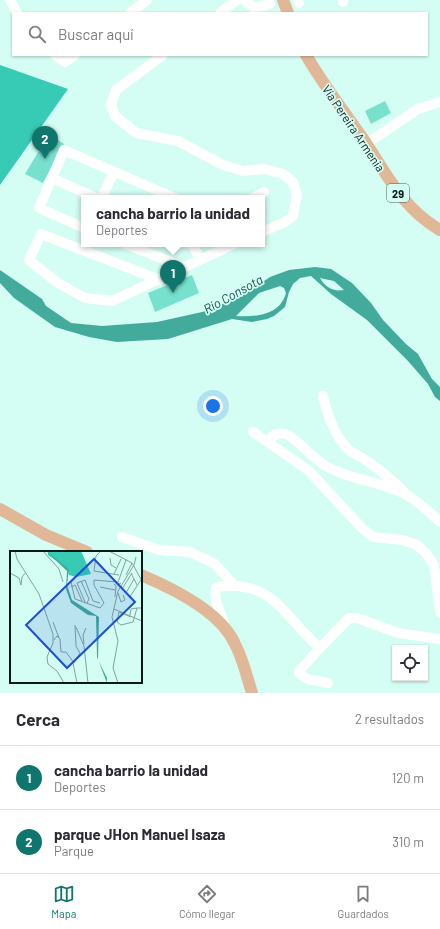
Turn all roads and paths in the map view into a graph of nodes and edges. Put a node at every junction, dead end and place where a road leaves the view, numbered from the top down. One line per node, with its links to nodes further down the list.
1 (10, 0): 7 (street)
2 (147, 0): 8 (street)
3 (237, 0): 9 (street)
4 (244, 0): 6 (street)
5 (284, 0): 10 (main road)
6 (269, 2)
7 (16, 12)
8 (131, 12)
9 (221, 12)
10 (288, 12)
11 (57, 56): 12 (street)
12 (74, 56)
13 (162, 56): 26 (street)
14 (307, 56): 16 (main road, Vía Pereira Armenia / 29)
15 (440, 102): 16 (street)
16 (366, 144): 25 (main road, Vía Pereira Armenia / 29)
17 (113, 173): 18 (street); 21 (street); 22 (street)
18 (52, 178): 20 (street); 24 (street)
19 (264, 192): 23 (street)
20 (89, 195)
21 (103, 195)
22 (168, 195)
23 (258, 195)
24 (81, 227)
25 (440, 230)
26 (265, 231)
27 (133, 247): 31 (street)
28 (194, 247): 30 (street)
29 (227, 247): 30 (street)
30 (200, 259): 31 (street)
31 (184, 267): 32 (street)
32 (160, 280): 32 (street)
33 (323, 396): 36 (street)
34 (253, 432): 35 (street)
35 (269, 442): 36 (street); 43 (street)
36 (407, 496): 38 (street)
37 (0, 509): 40 (main road)
38 (440, 522)
39 (122, 537): 42 (street)
40 (85, 551)
41 (142, 575): 44 (main road)
42 (235, 586): 44 (street); 46 (street)
43 (440, 612)
44 (225, 627): 48 (main road)
45 (440, 639): 46 (street)
46 (320, 648): 47 (street)
47 (328, 683)
48 (252, 693)

